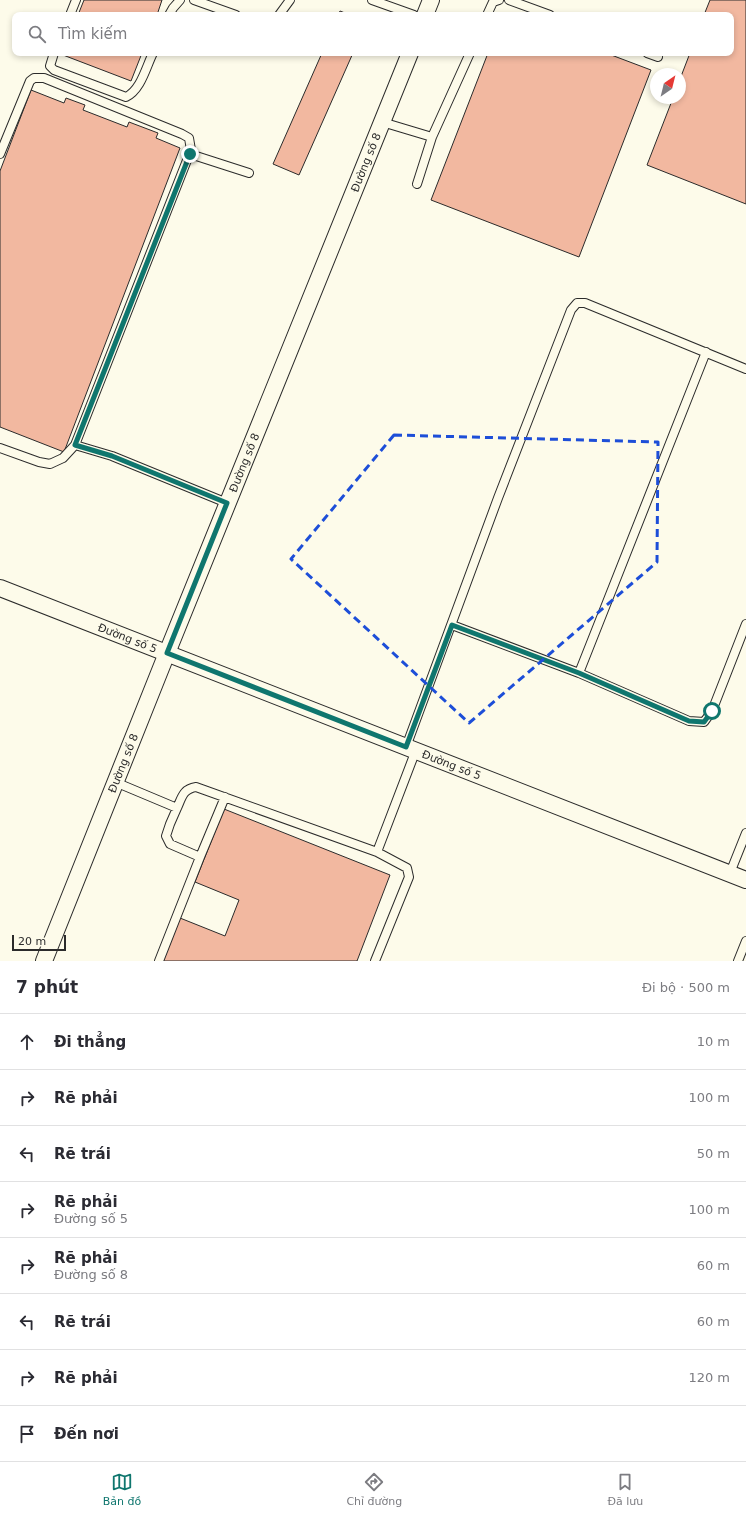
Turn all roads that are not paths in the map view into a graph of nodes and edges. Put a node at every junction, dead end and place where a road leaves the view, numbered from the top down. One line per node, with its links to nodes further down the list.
1 (76, 0): 9 (lane)
2 (180, 0): 10 (lane)
3 (194, 0): 11 (lane)
4 (290, 0): 12 (lane)
5 (372, 0): 13 (lane)
6 (431, 0): 14 (street)
7 (499, 0): 15 (lane)
8 (509, 0): 16 (lane)
9 (71, 12)
10 (171, 12)
11 (228, 12)
12 (281, 12)
13 (406, 12)
14 (426, 12)
15 (488, 12)
16 (542, 12)
17 (53, 56): 18 (lane)
18 (152, 56)
19 (409, 56): 21 (street, Đường số 8)
20 (469, 56): 22 (lane)
21 (382, 122): 22 (lane); 31 (street, Đường số 8)
22 (432, 137): 26 (lane)
23 (0, 154): 24 (lane)
24 (190, 154): 25 (lane); 29 (lane)
25 (249, 173)
26 (417, 184)
27 (706, 352): 28 (lane); 34 (lane); 36 (lane)
28 (746, 369)
29 (75, 445): 30 (lane); 31 (lane)
30 (0, 448)
31 (227, 503): 35 (street, Đường số 8)
32 (0, 588): 35 (street, Đường số 5)
33 (746, 624): 36 (lane)
34 (452, 625): 36 (lane); 37 (lane)
35 (167, 653): 37 (street, Đường số 5); 38 (street, Đường số 8)
36 (579, 673)
37 (411, 749): 42 (lane); 44 (street, Đường số 5)
38 (115, 782): 40 (lane); 47 (street, Đường số 8)
39 (224, 797): 40 (lane); 42 (lane); 43 (lane)
40 (177, 808): 43 (lane)
41 (746, 833): 44 (lane)
42 (377, 852): 49 (lane)
43 (200, 857): 48 (lane)
44 (730, 873): 45 (street, Đường số 5)
45 (746, 880)
46 (746, 941): 50 (lane)
47 (44, 961)
48 (159, 961)
49 (375, 961)
50 (738, 961)

